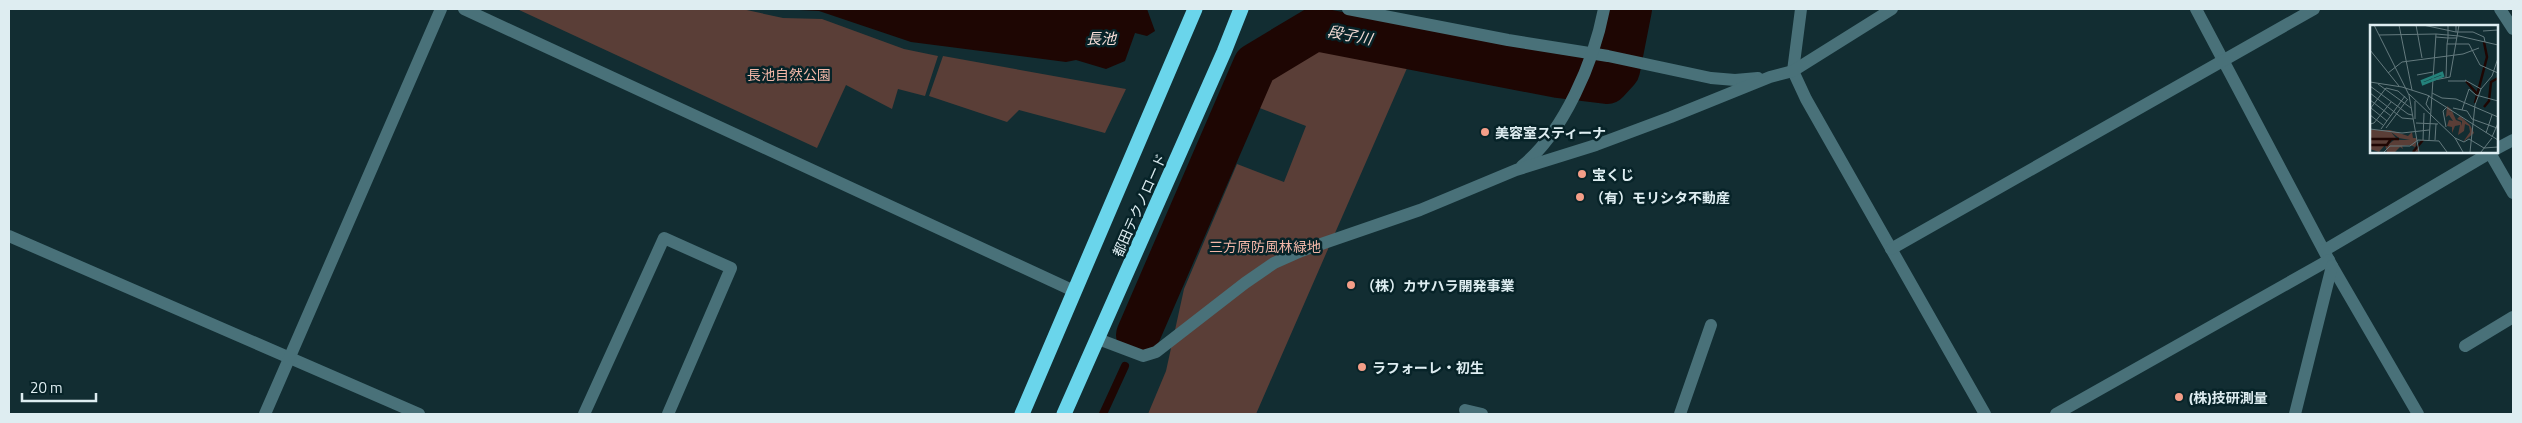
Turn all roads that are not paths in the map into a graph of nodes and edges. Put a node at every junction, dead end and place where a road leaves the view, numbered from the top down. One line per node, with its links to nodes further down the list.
1 (441, 9): 31 (street)
2 (464, 9): 26 (street)
3 (1195, 9): 26 (highway, 都田テクノロード)
4 (1241, 9): 29 (highway, 都田テクノロード)
5 (1348, 9): 13 (street)
6 (1604, 9): 13 (street)
7 (1801, 9): 15 (street)
8 (1892, 9): 15 (street)
9 (2196, 9): 14 (street)
10 (2314, 9): 14 (street)
11 (2500, 9): 12 (street)
12 (2513, 29)
13 (1592, 54): 16 (street); 21 (street)
14 (2223, 60): 24 (street); 25 (street)
15 (1793, 71): 16 (street); 24 (street)
16 (1770, 77): 21 (street)
17 (2513, 140): 18 (street)
18 (2497, 149)
19 (2491, 152): 25 (street)
20 (2493, 152): 22 (street)
21 (1516, 170): 29 (street)
22 (2513, 193)
23 (9, 236): 31 (street)
24 (1891, 249): 41 (street)
25 (2329, 259): 42 (street); 43 (street); 44 (street)
26 (1074, 291): 37 (highway, 都田テクノロード)
27 (2513, 317): 30 (street)
28 (1711, 325): 40 (street)
29 (1098, 339): 38 (highway, 都田テクノロード)
30 (2465, 346)
31 (289, 359): 33 (street); 34 (street)
32 (1465, 410): 39 (street)
33 (265, 414)
34 (419, 414)
35 (584, 414): 36 (street)
36 (668, 414)
37 (1022, 414)
38 (1064, 414)
39 (1482, 414)
40 (1680, 414)
41 (1985, 414)
42 (2056, 414)
43 (2295, 414)
44 (2418, 414)

